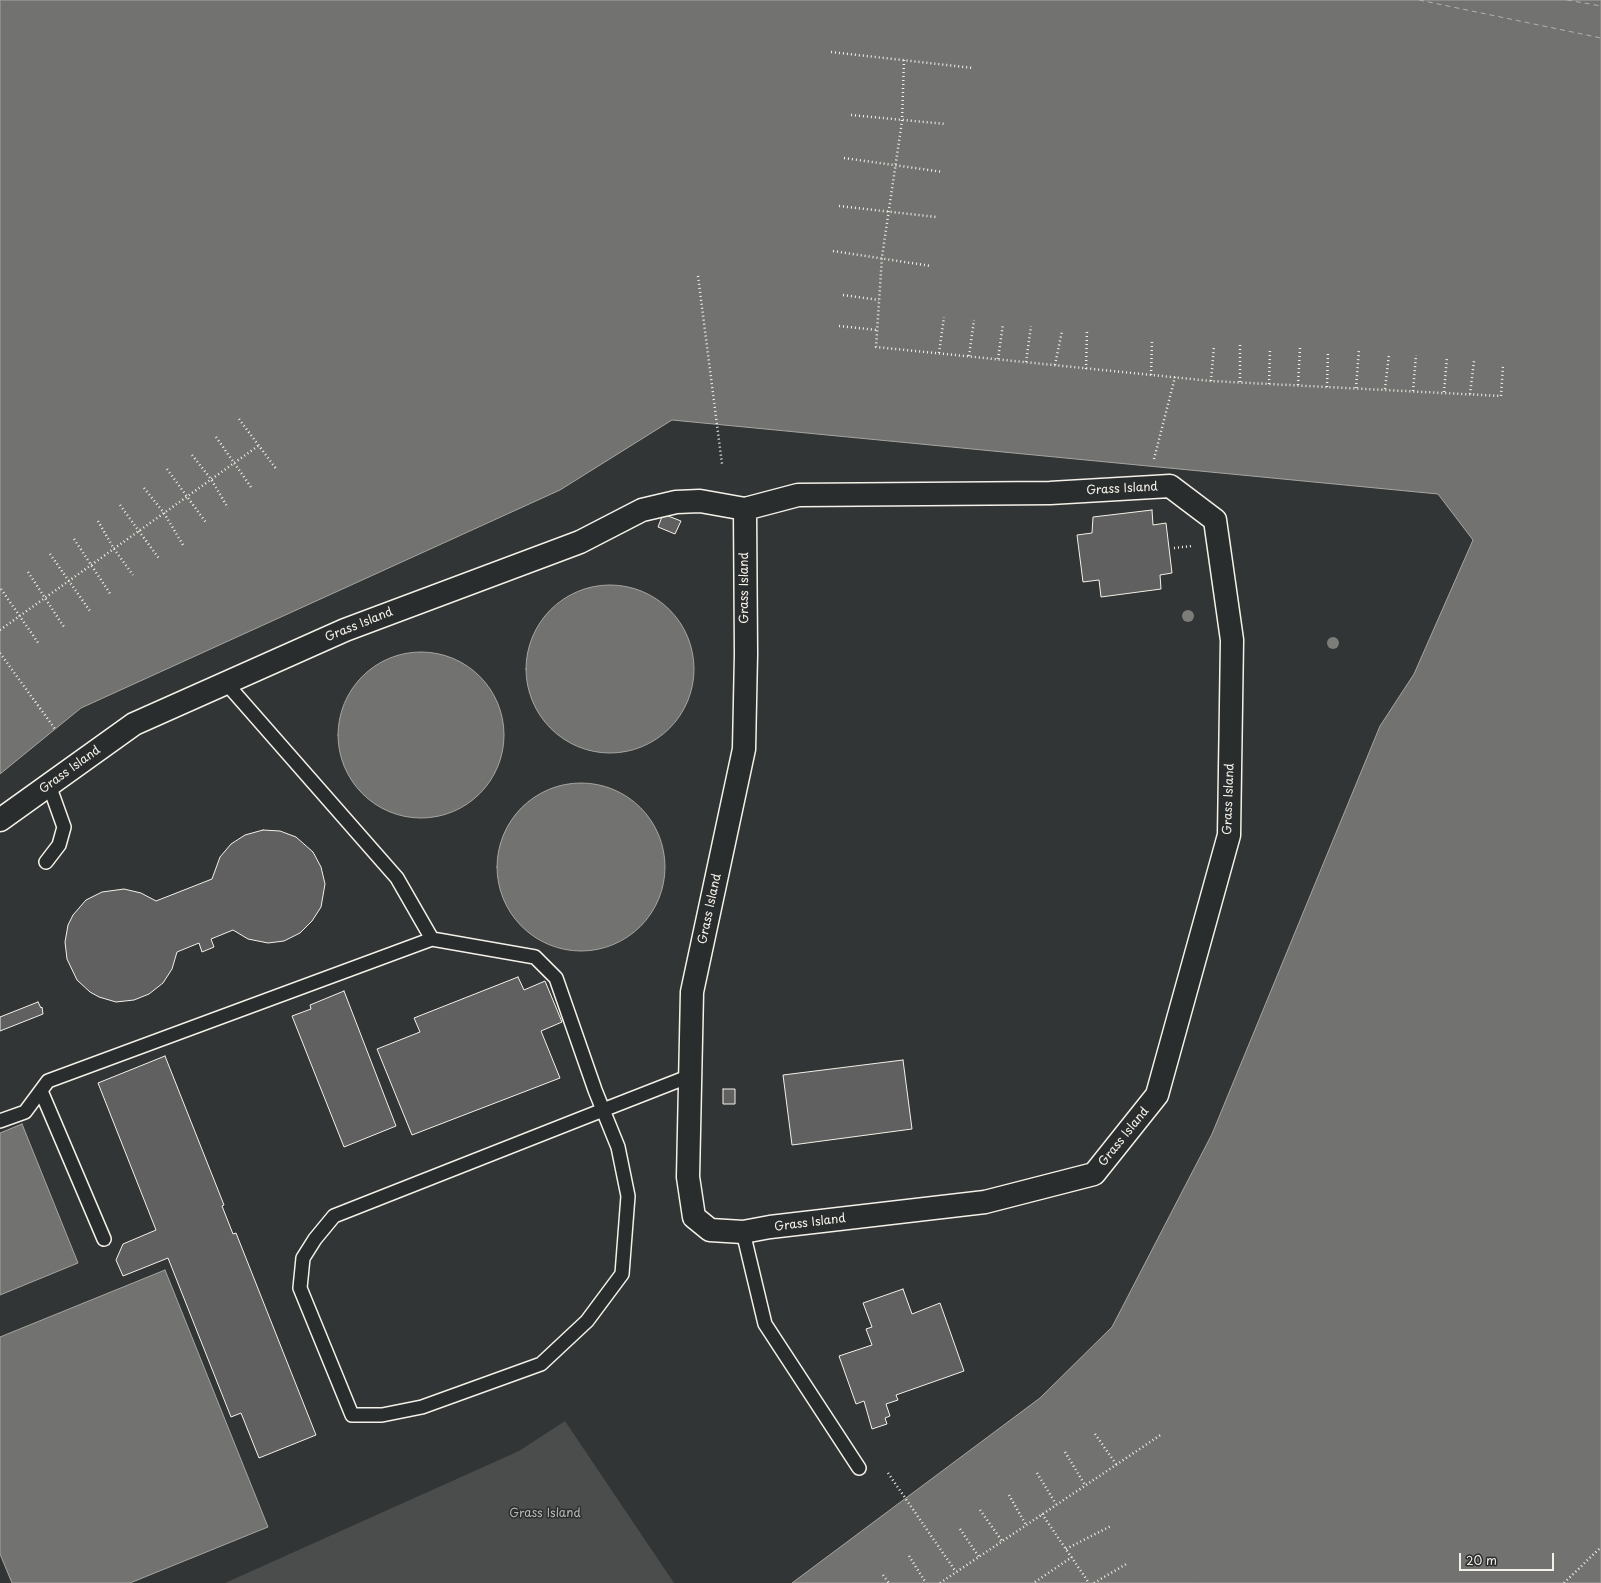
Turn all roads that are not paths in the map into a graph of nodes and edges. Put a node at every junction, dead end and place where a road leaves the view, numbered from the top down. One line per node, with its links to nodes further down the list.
1 (745, 509): 2 (street, Grass Island); 7 (street, Grass Island); 11 (street, Grass Island)
2 (226, 683): 3 (street, Grass Island); 6 (lane)
3 (49, 785): 4 (street, Grass Island); 5 (lane)
4 (0, 820)
5 (46, 862)
6 (432, 939): 8 (lane); 9 (lane)
7 (690, 1076): 9 (lane); 11 (street, Grass Island)
8 (41, 1091): 10 (lane); 12 (lane)
9 (604, 1110): 9 (lane)
10 (0, 1121)
11 (743, 1232): 13 (lane)
12 (104, 1239)
13 (859, 1468)

